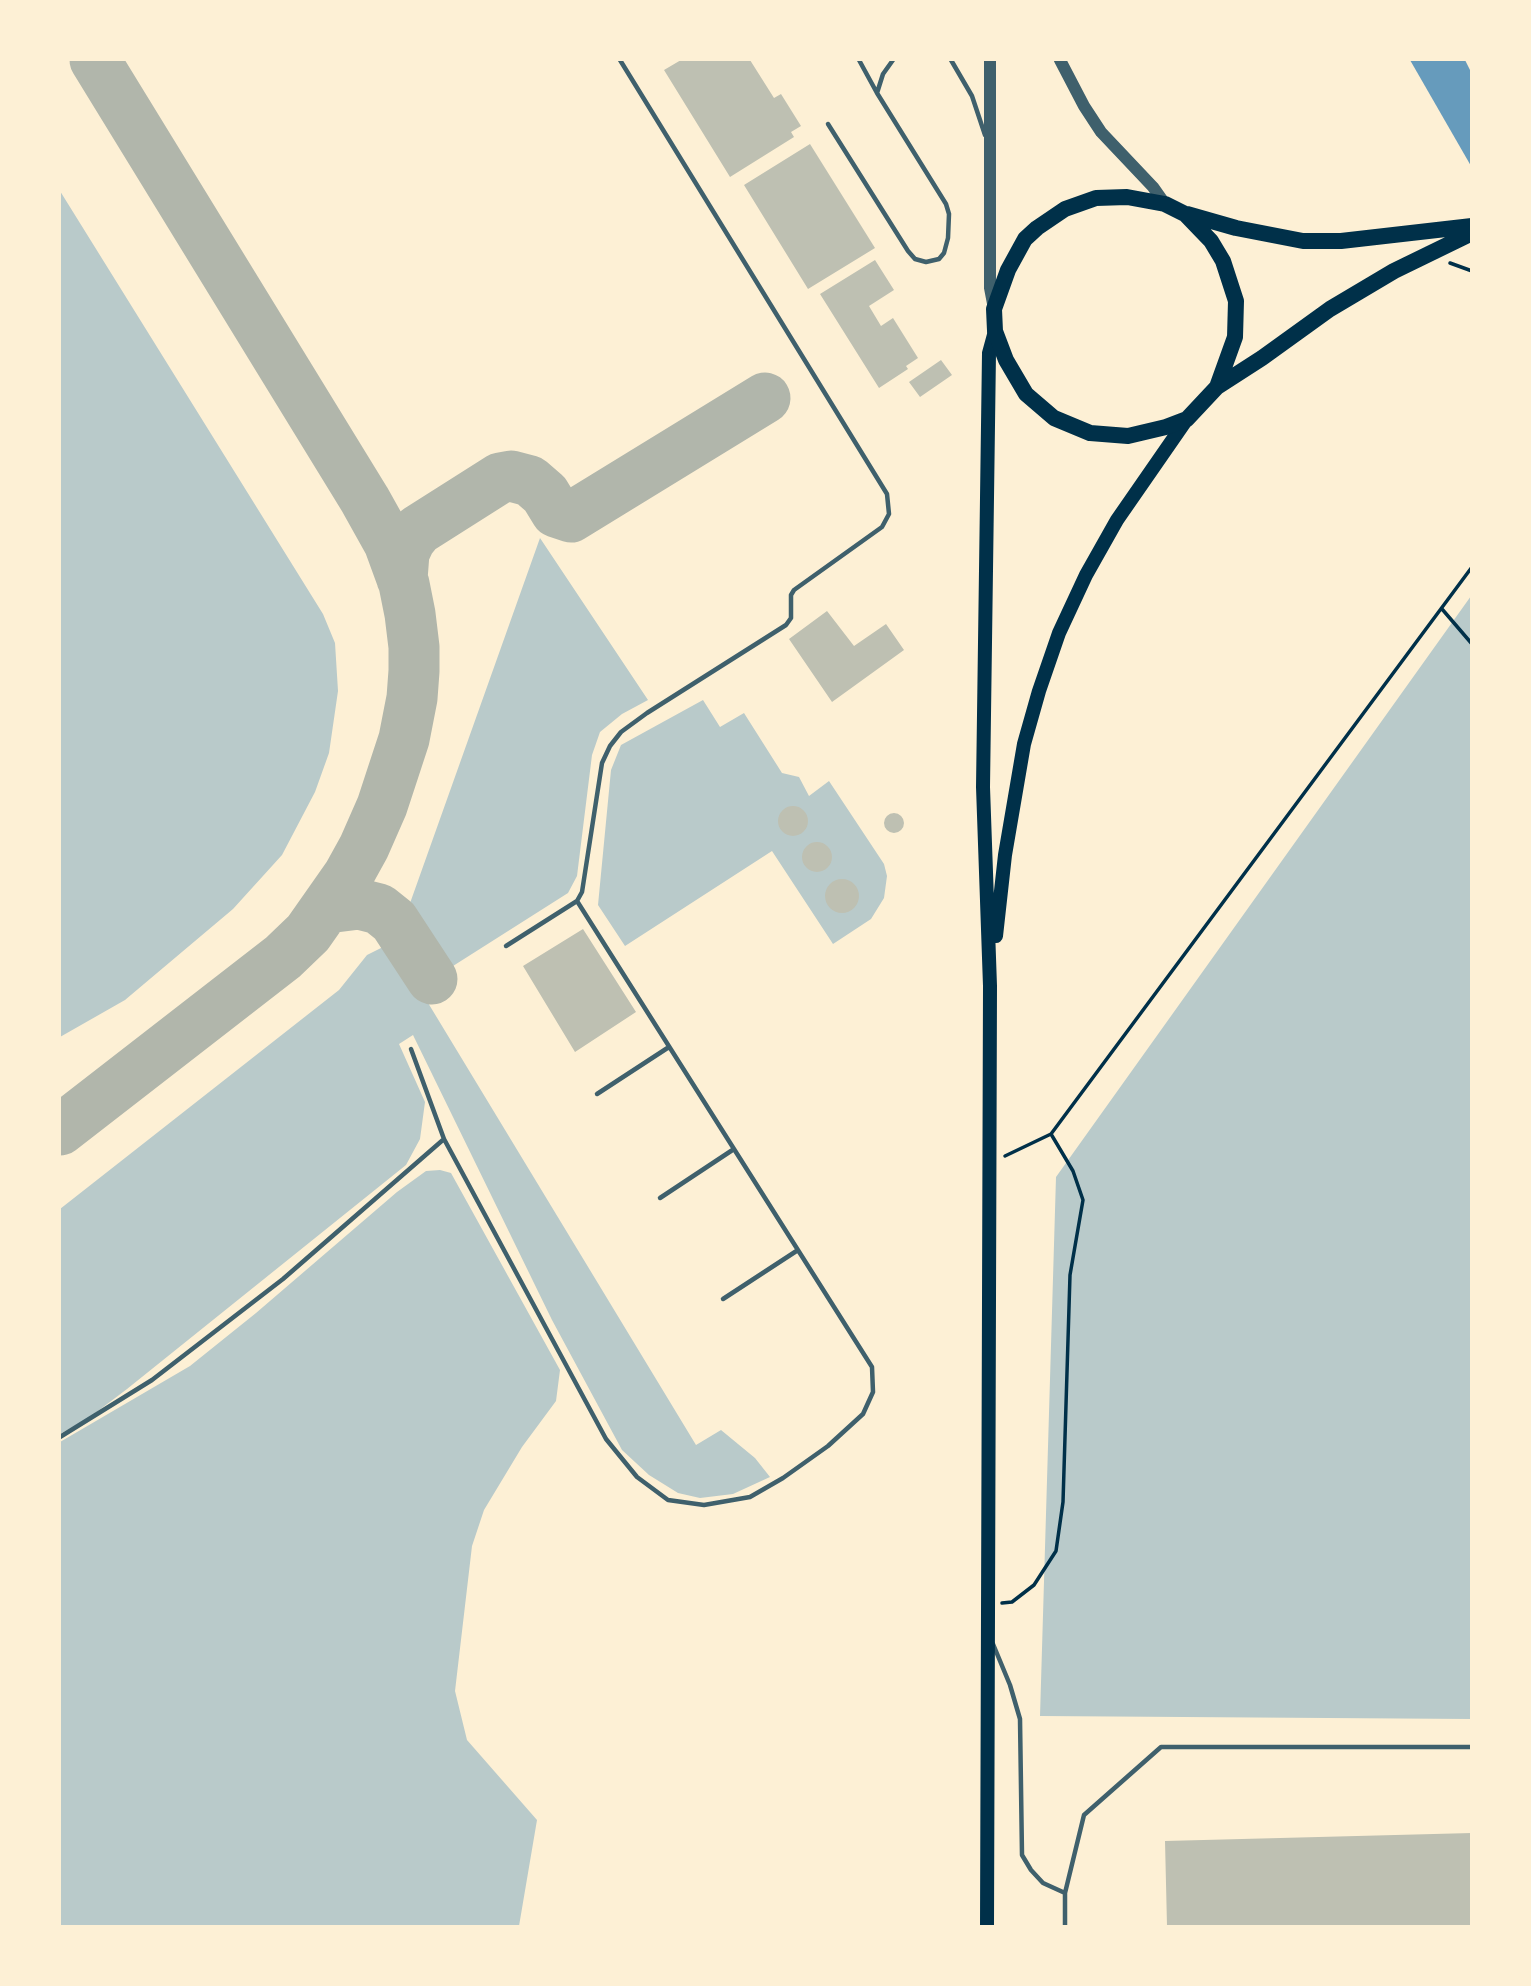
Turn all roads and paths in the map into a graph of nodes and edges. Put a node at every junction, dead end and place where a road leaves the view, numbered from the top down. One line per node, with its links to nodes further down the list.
1 (620, 60): 21 (lane)
2 (859, 60): 7 (lane)
3 (893, 60): 7 (lane)
4 (951, 60): 9 (lane)
5 (990, 60): 9 (street)
6 (1060, 60): 10 (street)
7 (877, 93): 8 (lane)
8 (828, 124)
9 (989, 147): 14 (street)
10 (1165, 204): 11 (highway); 14 (highway)
11 (1185, 214): 12 (highway); 16 (highway)
12 (1472, 226)
13 (1472, 233): 16 (highway)
14 (994, 309): 15 (highway)
15 (995, 331): 17 (highway); 23 (main road)
16 (1217, 387): 17 (highway)
17 (1187, 419): 23 (main road)
18 (1472, 567): 19 (path)
19 (1442, 609): 20 (path); 27 (path)
20 (1472, 644)
21 (577, 901): 22 (lane); 24 (lane)
22 (506, 946)
23 (990, 986): 30 (main road)
24 (669, 1047): 26 (lane); 29 (lane)
25 (411, 1049): 28 (lane)
26 (597, 1094)
27 (1051, 1134): 30 (path); 35 (path)
28 (444, 1139): 32 (lane); 34 (lane)
29 (734, 1149): 31 (lane); 32 (lane)
30 (990, 1163): 35 (main road)
31 (660, 1198)
32 (798, 1250): 33 (lane)
33 (723, 1299)
34 (60, 1437)
35 (986, 1604): 36 (main road)
36 (986, 1630): 38 (lane); 39 (main road)
37 (1472, 1747): 38 (lane)
38 (1065, 1893): 40 (lane)
39 (986, 1927)
40 (1065, 1927)

